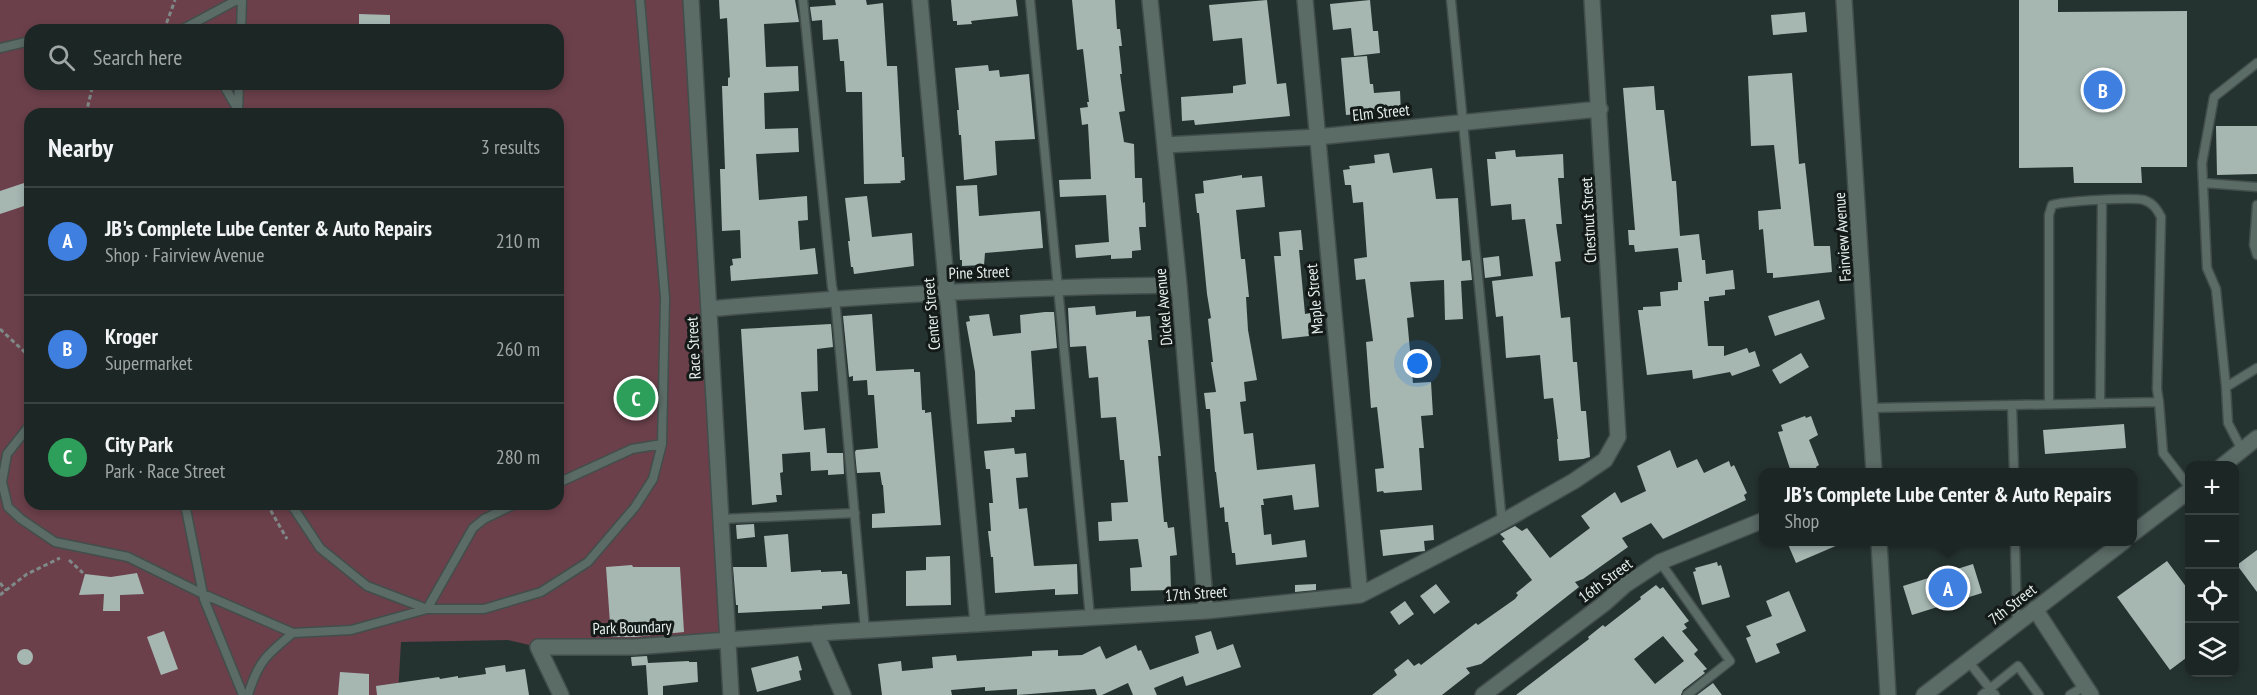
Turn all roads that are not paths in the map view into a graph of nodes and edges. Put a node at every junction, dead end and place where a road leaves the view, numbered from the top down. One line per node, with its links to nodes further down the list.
1 (237, 0): 13 (lane)
2 (242, 0): 14 (lane)
3 (640, 0): 46 (lane)
4 (691, 0): 35 (street, Race Street)
5 (803, 0): 34 (lane)
6 (920, 0): 33 (street, Center Street)
7 (1030, 0): 32 (lane)
8 (1150, 0): 25 (street, Dickel Avenue)
9 (1305, 0): 24 (street, Maple Street)
10 (1451, 0): 23 (lane)
11 (1592, 0): 22 (street, Chestnut Street)
12 (1844, 0): 42 (street, Fairview Avenue)
13 (193, 24)
14 (241, 24)
15 (24, 42): 16 (lane)
16 (0, 48)
17 (2257, 63): 26 (lane)
18 (226, 90): 20 (lane)
19 (239, 90): 21 (lane)
20 (236, 108)
21 (238, 108)
22 (1600, 109): 23 (street, Elm Street); 44 (street, Chestnut Street)
23 (1463, 122): 24 (street, Elm Street); 59 (lane)
24 (1317, 137): 25 (street, Elm Street); 67 (street, Maple Street)
25 (1165, 145): 31 (street, Dickel Avenue)
26 (2204, 183): 27 (lane); 37 (lane)
27 (2257, 187)
28 (2102, 201): 38 (lane); 39 (lane); 40 (lane)
29 (2257, 205): 30 (lane)
30 (2257, 255)
31 (1179, 285): 32 (street, Pine Street); 70 (street, Dickel Avenue)
32 (1057, 286): 33 (street, Pine Street); 71 (lane)
33 (947, 291): 34 (street, Pine Street); 73 (street, Center Street)
34 (835, 298): 35 (street, Pine Street); 57 (lane)
35 (709, 309): 58 (street, Race Street)
36 (2257, 368): 37 (lane)
37 (2226, 387): 47 (lane)
38 (2159, 402): 39 (lane); 52 (lane)
39 (2100, 403): 40 (lane)
40 (2049, 404): 41 (lane)
41 (2012, 405): 42 (lane); 50 (lane)
42 (1870, 408): 49 (street, Fairview Avenue)
43 (24, 433): 66 (lane)
44 (1618, 437): 59 (street, 17th Street)
45 (2257, 438): 47 (street)
46 (662, 444): 51 (lane); 68 (lane)
47 (2242, 450): 48 (street)
48 (2227, 461)
49 (1874, 468)
50 (2014, 468)
51 (564, 480)
52 (2185, 482)
53 (2185, 493): 61 (street)
54 (186, 510): 66 (lane)
55 (295, 510): 68 (lane)
56 (503, 510): 68 (lane)
57 (855, 513): 58 (lane); 74 (lane)
58 (721, 519): 77 (street, Race Street)
59 (1502, 522): 67 (street, 17th Street)
60 (1759, 522): 65 (street, 16th Street)
61 (2137, 531)
62 (1879, 546): 87 (street)
63 (2015, 546): 72 (lane)
64 (2118, 546): 69 (street, 7th Street)
65 (1660, 562): 85 (street, 16th Street); 86 (lane)
66 (203, 594): 75 (lane); 81 (lane)
67 (1360, 595): 70 (street, 17th Street)
68 (427, 609): 75 (lane)
69 (2035, 609): 72 (street, 7th Street); 80 (street)
70 (1206, 611): 71 (street, 17th Street)
71 (1090, 616): 73 (street, 17th Street)
72 (2017, 622): 78 (street, 7th Street)
73 (978, 624): 74 (street, 17th Street)
74 (865, 630): 76 (street, 17th Street)
75 (292, 633): 81 (lane)
76 (816, 633): 77 (street, 17th Street); 84 (street)
77 (728, 639): 82 (street, Park Boundary); 83 (street, Race Street)
78 (1968, 661): 79 (lane); 88 (street, 7th Street)
79 (1992, 691): 89 (lane); 90 (lane)
80 (2088, 691): 91 (lane)
81 (245, 695)
82 (561, 695)
83 (730, 695)
84 (843, 695)
85 (1483, 695)
86 (1687, 695)
87 (1888, 695)
88 (1924, 695)
89 (1982, 695)
90 (2039, 695)
91 (2070, 695)

